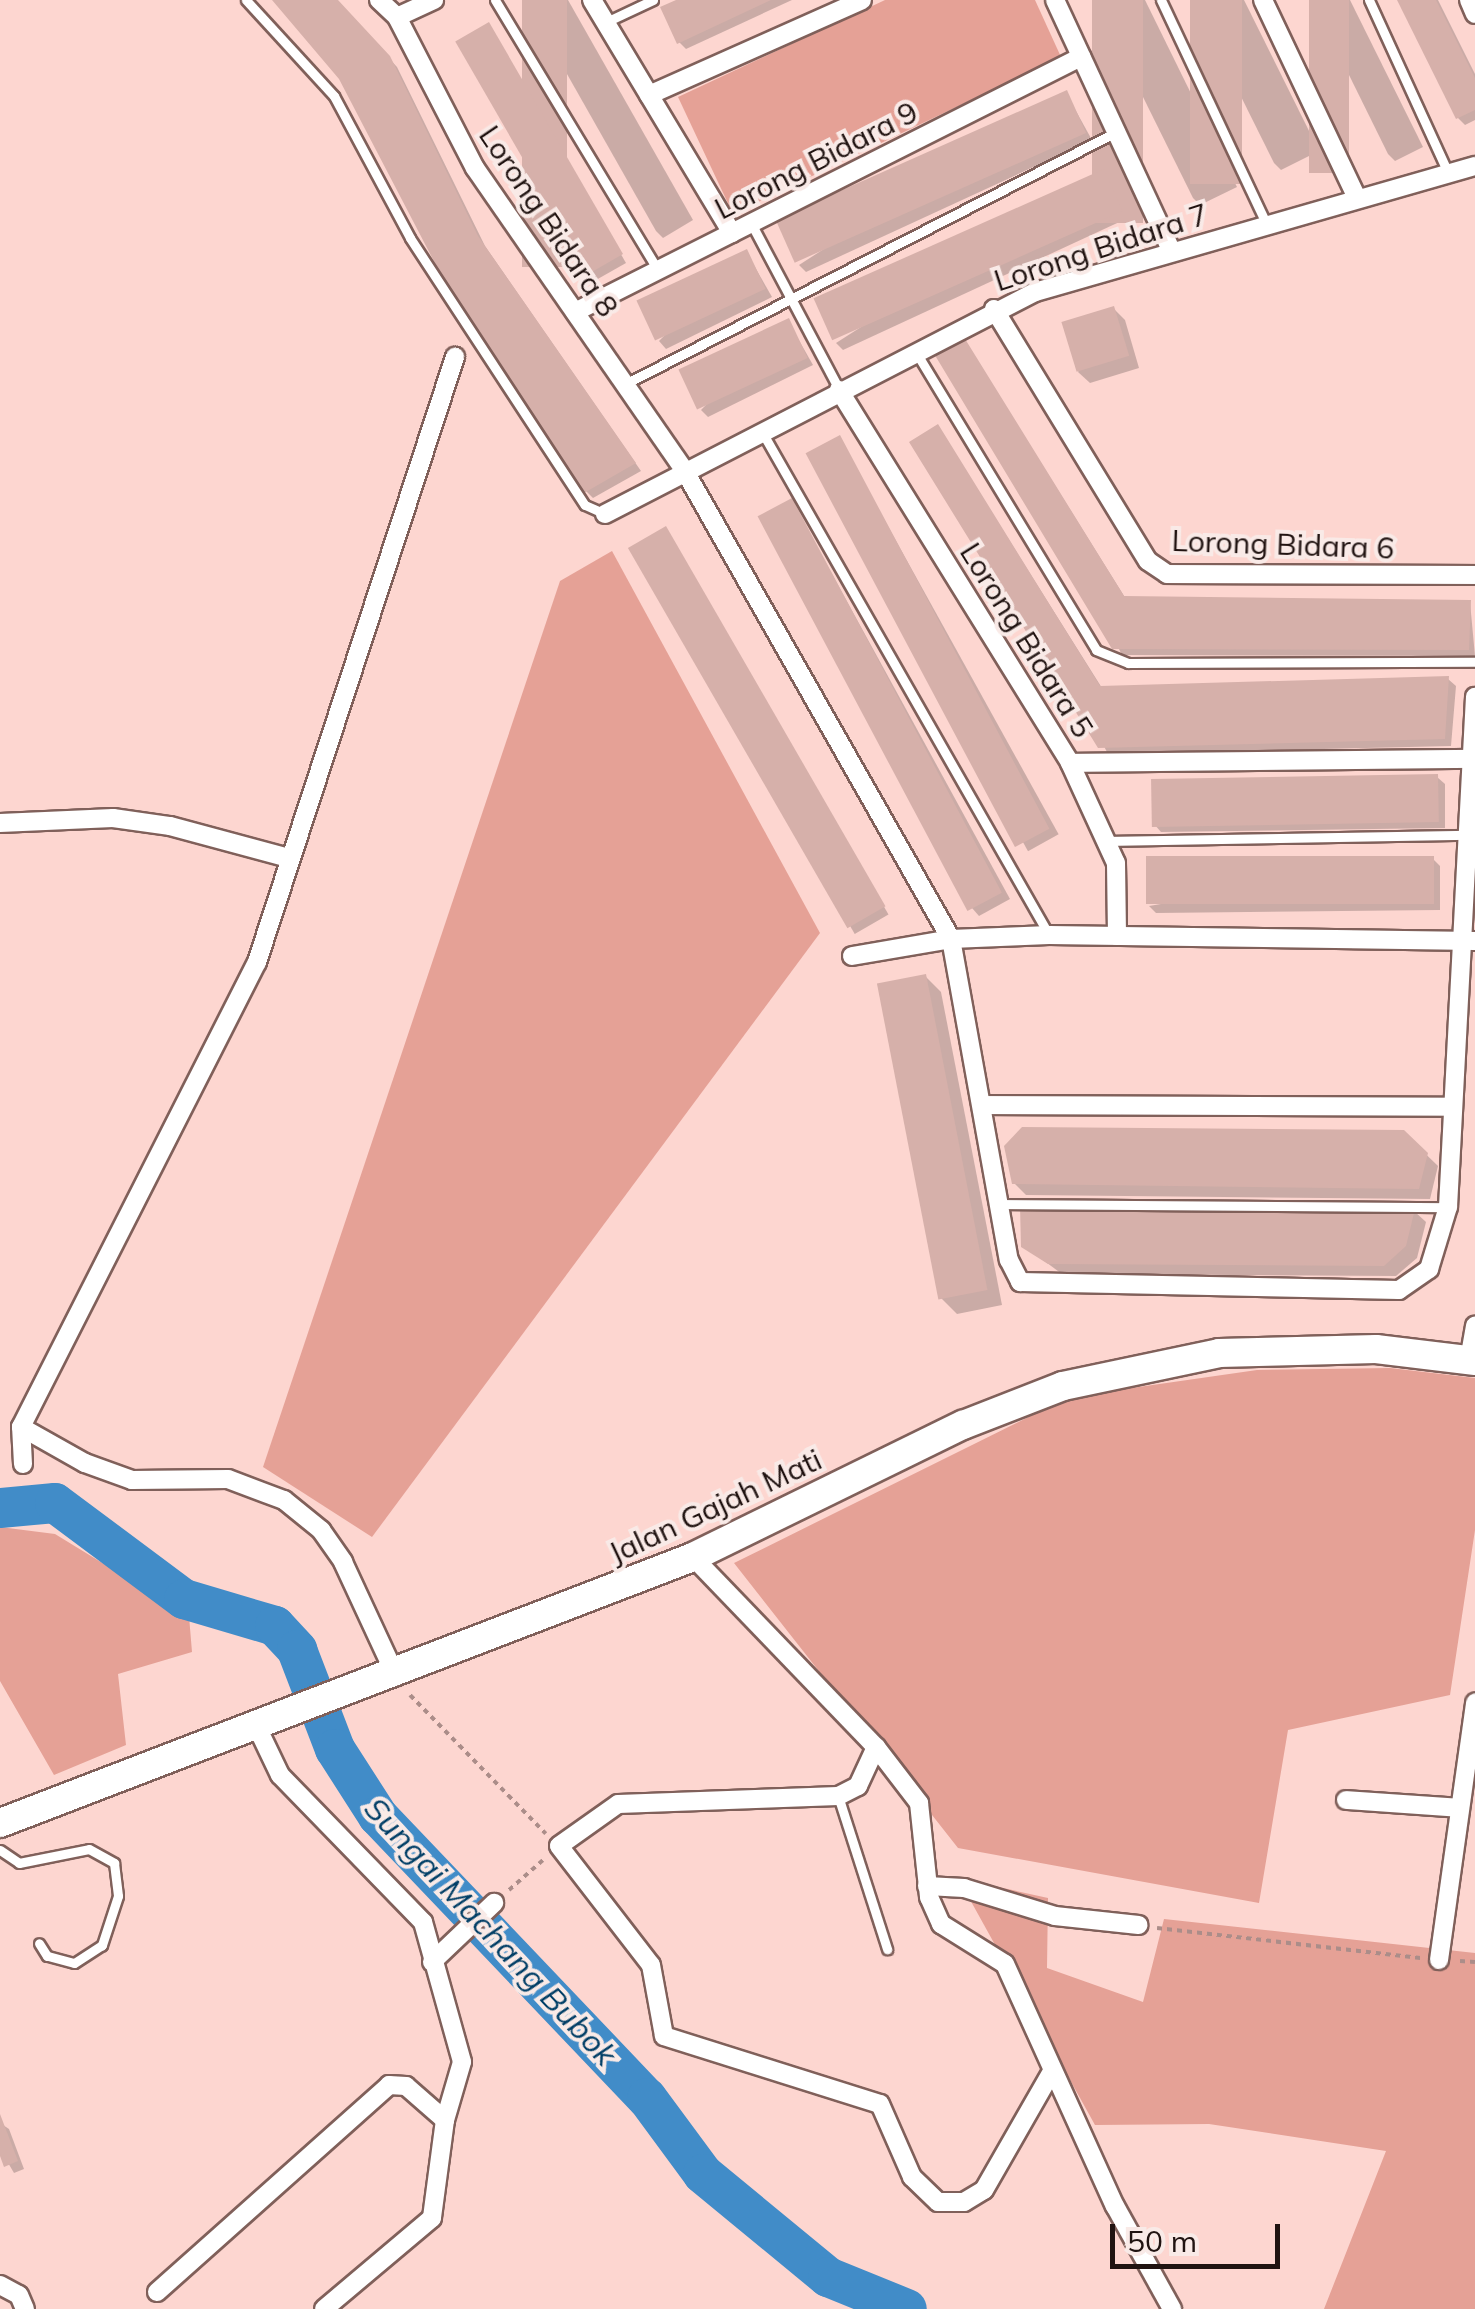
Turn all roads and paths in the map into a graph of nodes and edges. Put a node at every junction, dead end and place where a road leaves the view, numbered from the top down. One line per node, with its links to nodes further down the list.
1 (246, 0): 36 (lane)
2 (379, 0): 14 (street, Lorong Bidara 8)
3 (434, 0): 14 (street)
4 (495, 0): 26 (lane)
5 (592, 0): 15 (street)
6 (653, 0): 15 (lane)
7 (862, 0): 17 (street)
8 (1055, 0): 16 (street)
9 (1160, 0): 23 (lane)
10 (1263, 0): 21 (street)
11 (1369, 0): 20 (lane)
12 (1468, 0): 13 (street)
13 (1475, 14)
14 (397, 17): 29 (street, Lorong Bidara 8)
15 (606, 22): 17 (street)
16 (1082, 57): 18 (street); 22 (street, Lorong Bidara 9)
17 (649, 95): 24 (street)
18 (1116, 132): 25 (street); 27 (lane)
19 (1475, 166): 20 (street, Lorong Bidara 7)
20 (1449, 174): 21 (street, Lorong Bidara 7)
21 (1356, 196): 23 (street, Lorong Bidara 7)
22 (751, 223): 24 (street, Lorong Bidara 9); 27 (lane)
23 (1266, 225): 25 (street, Lorong Bidara 7)
24 (732, 233): 26 (street, Lorong Bidara 9)
25 (1171, 250): 28 (street, Lorong Bidara 7)
26 (658, 270): 29 (street, Lorong Bidara 9)
27 (791, 297): 32 (lane); 33 (lane)
28 (994, 309): 30 (street, Lorong Bidara 7); 37 (street, Lorong Bidara 6)
29 (575, 312): 32 (street, Lorong Bidara 8)
30 (915, 350): 33 (street, Lorong Bidara 7); 38 (lane)
31 (454, 357): 45 (street)
32 (627, 383): 35 (street, Lorong Bidara 8)
33 (840, 390): 34 (street, Lorong Bidara 7); 41 (street, Lorong Bidara 5)
34 (761, 429): 35 (street, Lorong Bidara 7); 46 (lane)
35 (683, 468): 36 (street, Lorong Bidara 7); 48 (street, Lorong Bidara 8)
36 (605, 514)
37 (1475, 576)
38 (1475, 662)
39 (1475, 697): 40 (street)
40 (1470, 759): 41 (street); 43 (street)
41 (1070, 763): 44 (street, Lorong Bidara 5)
42 (0, 823): 45 (street)
43 (1465, 835): 44 (lane); 49 (street)
44 (1109, 842): 47 (street, Lorong Bidara 5)
45 (290, 858): 57 (street)
46 (1048, 934): 47 (street); 48 (street)
47 (1117, 936): 49 (street)
48 (950, 938): 50 (street); 51 (street, Lorong Bidara 8)
49 (1467, 941): 52 (street)
50 (852, 956)
51 (983, 1105): 52 (street); 53 (street, Lorong Bidara 8)
52 (1452, 1107): 54 (street)
53 (998, 1204): 54 (lane); 54 (street, Lorong Bidara 8)
54 (1448, 1207)
55 (1475, 1326): 56 (street)
56 (1472, 1361): 59 (main road, Jalan Gajah Mati)
57 (21, 1427): 58 (street); 60 (street)
58 (23, 1464)
59 (692, 1557): 60 (main road, Jalan Gajah Mati); 63 (street)
60 (396, 1676): 62 (main road, Jalan Gajah Mati); 68 (path)
61 (1475, 1703): 66 (street)
62 (270, 1724): 67 (main road, Jalan Gajah Mati); 76 (street)
63 (876, 1747): 64 (street); 70 (street)
64 (838, 1796): 68 (street); 74 (lane)
65 (1346, 1800): 66 (street)
66 (1460, 1808): 75 (street)
67 (0, 1824)
68 (559, 1846): 71 (path); 77 (street)
69 (0, 1850): 73 (lane)
70 (928, 1886): 72 (street); 77 (street)
71 (494, 1903): 76 (street)
72 (1139, 1926): 75 (path)
73 (39, 1943)
74 (887, 1949)
75 (1438, 1960)
76 (432, 1962): 78 (street)
77 (1051, 2073): 83 (street)
78 (445, 2120): 80 (street); 82 (street)
79 (0, 2285): 81 (street)
80 (155, 2297)
81 (25, 2309)
82 (324, 2309)
83 (1172, 2309)

